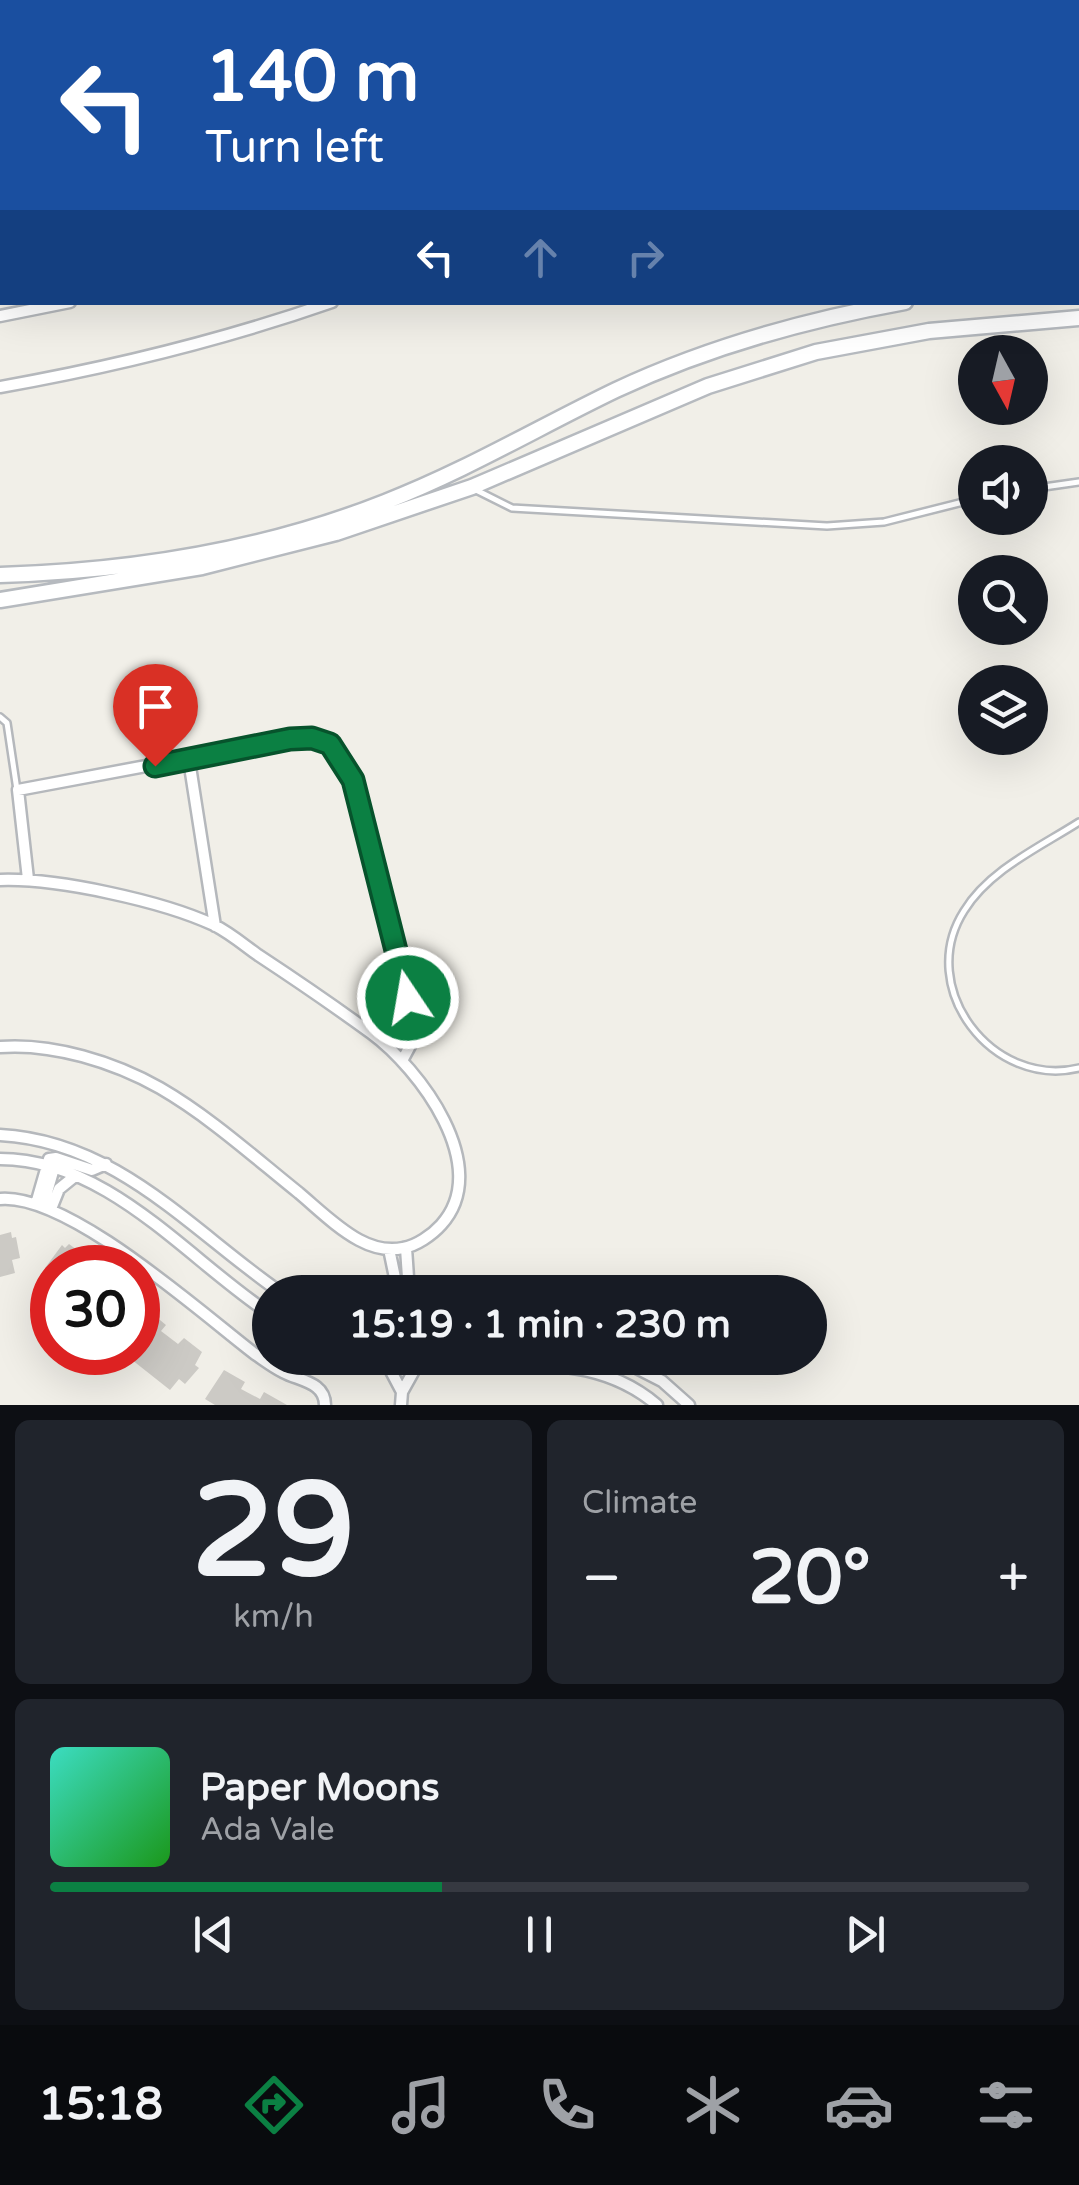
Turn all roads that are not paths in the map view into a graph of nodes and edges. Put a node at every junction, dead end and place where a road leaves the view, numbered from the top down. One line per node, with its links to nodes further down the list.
1 (323, 305): 6 (street)
2 (891, 305): 11 (main road)
3 (28, 307): 4 (street)
4 (0, 316)
5 (1079, 318): 9 (main road)
6 (0, 387)
7 (1079, 482): 8 (lane)
8 (1048, 486)
9 (472, 487): 10 (lane); 12 (main road)
10 (958, 503)
11 (0, 575)
12 (0, 600)
13 (0, 716): 15 (lane)
14 (189, 760): 15 (street); 19 (street); 21 (street)
15 (18, 790): 17 (street)
16 (1079, 822): 22 (lane)
17 (28, 879): 18 (street); 19 (street)
18 (0, 880)
19 (215, 926): 21 (street)
20 (0, 1047): 31 (street)
21 (403, 1058): 30 (street)
22 (1079, 1068)
23 (0, 1136): 25 (street)
24 (0, 1160): 26 (street)
25 (106, 1164): 26 (street); 32 (street)
26 (50, 1167): 27 (street); 29 (street)
27 (75, 1176): 29 (street); 35 (street)
28 (0, 1199): 29 (street)
29 (44, 1206): 41 (street)
30 (406, 1248): 31 (street); 34 (street)
31 (389, 1250): 33 (street)
32 (258, 1275)
33 (394, 1275)
34 (408, 1275)
35 (252, 1302)
36 (393, 1375): 40 (street)
37 (412, 1375): 40 (street)
38 (610, 1375): 43 (street)
39 (650, 1375): 44 (street)
40 (402, 1392): 42 (street)
41 (325, 1405)
42 (401, 1405)
43 (658, 1405)
44 (689, 1405)

